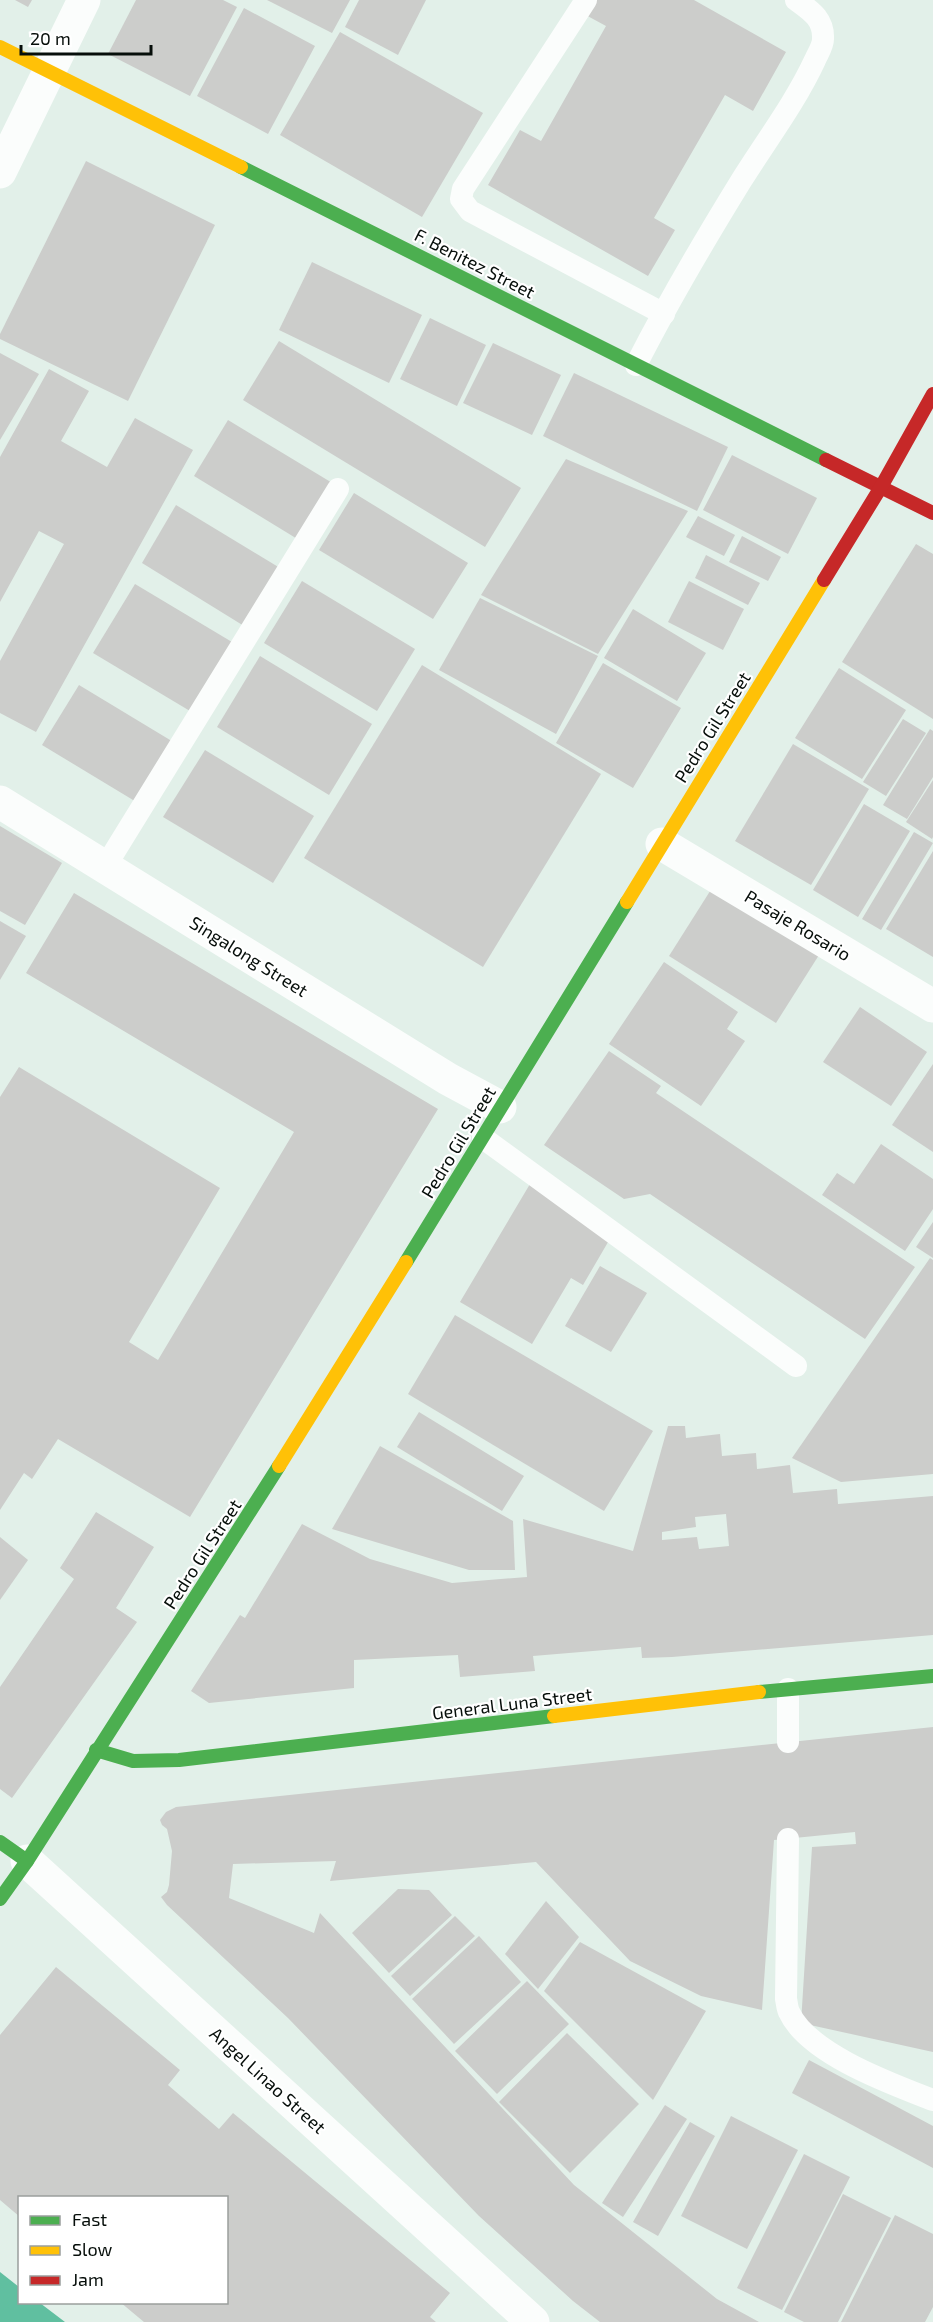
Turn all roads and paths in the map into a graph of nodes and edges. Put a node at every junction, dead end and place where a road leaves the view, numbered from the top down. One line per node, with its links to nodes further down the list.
1 (84, 0): 5 (street)
2 (586, 0): 7 (lane)
3 (796, 0): 7 (lane)
4 (0, 47): 5 (main road, F. Benitez Street)
5 (50, 70): 6 (street); 8 (main road, F. Benitez Street)
6 (0, 172)
7 (664, 314): 8 (lane)
8 (636, 365): 10 (main road, F. Benitez Street)
9 (933, 394): 10 (main road, Pedro Gil Street)
10 (881, 487): 12 (main road, F. Benitez Street); 14 (main road, Pedro Gil Street)
11 (338, 489): 15 (lane)
12 (933, 513)
13 (0, 802): 15 (street, Singalong Street)
14 (662, 844): 16 (street, Pasaje Rosario); 17 (main road, Pedro Gil Street)
15 (105, 867): 17 (street, Singalong Street)
16 (933, 1006)
17 (500, 1107): 18 (main road, Pedro Gil Street)
18 (483, 1138): 19 (lane); 23 (main road, Pedro Gil Street)
19 (796, 1365)
20 (933, 1676): 21 (main road, General Luna Street)
21 (788, 1689): 22 (lane); 23 (main road, General Luna Street)
22 (788, 1742)
23 (96, 1750): 26 (main road, Pedro Gil Street)
24 (788, 1839): 28 (lane)
25 (0, 1842): 26 (main road, Angel Linao Street)
26 (27, 1861): 27 (main road, Pedro Gil Street); 29 (street, Angel Linao Street)
27 (0, 1899)
28 (933, 2100)
29 (533, 2322)

